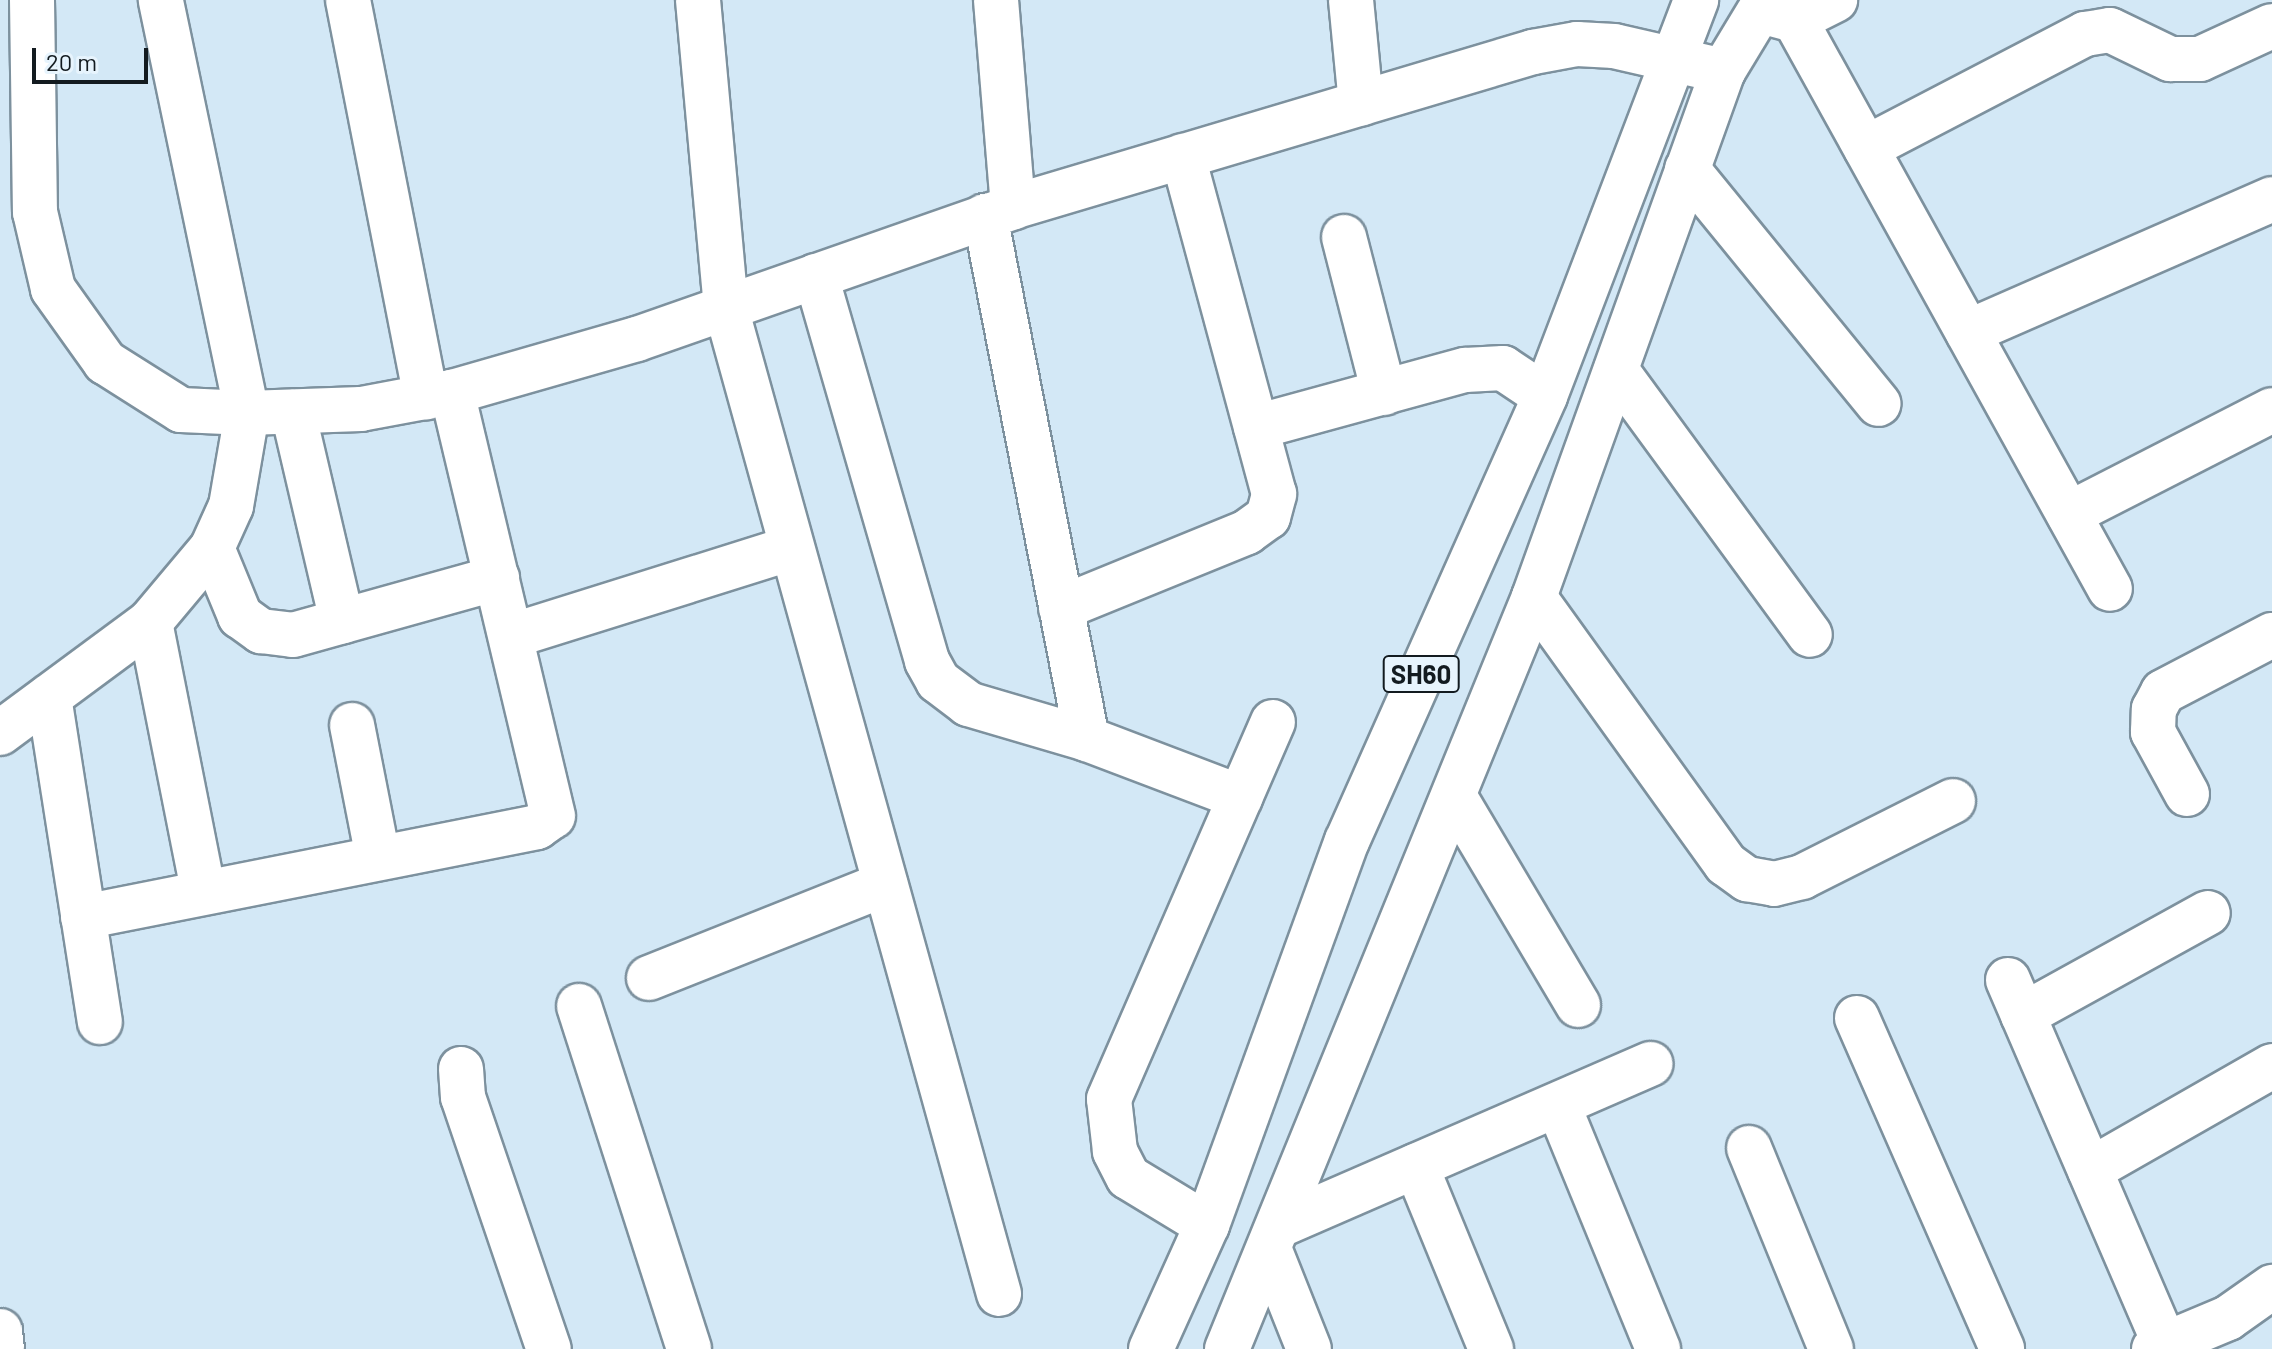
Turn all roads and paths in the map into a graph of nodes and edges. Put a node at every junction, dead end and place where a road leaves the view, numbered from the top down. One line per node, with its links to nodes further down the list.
1 (32, 0): 30 (street)
2 (161, 0): 30 (street)
3 (348, 0): 25 (street)
4 (698, 0): 21 (street)
5 (996, 0): 18 (street)
6 (1351, 0): 13 (street)
7 (1696, 0): 11 (street, SH60)
8 (1835, 0): 9 (street)
9 (1774, 10): 12 (street, SH60); 14 (street)
10 (2272, 26): 14 (street)
11 (1671, 58): 12 (street); 13 (street); 26 (street, SH60)
12 (1723, 71): 16 (street, SH60)
13 (1361, 104): 15 (street)
14 (1866, 148): 22 (street)
15 (1183, 156): 18 (street); 31 (street)
16 (1687, 169): 23 (street, SH60); 27 (street)
17 (2272, 199): 22 (street)
18 (999, 212): 20 (street); 38 (street)
19 (1344, 237): 24 (street)
20 (816, 276): 21 (street); 48 (street)
21 (726, 308): 25 (street); 34 (street)
22 (1968, 332): 32 (street)
23 (1616, 370): 37 (street, SH60); 41 (street)
24 (1384, 393): 26 (street); 31 (street)
25 (439, 395): 29 (street); 35 (street)
26 (1545, 396): 70 (street, SH60)
27 (1879, 404)
28 (2272, 410): 32 (street)
29 (293, 412): 30 (street); 39 (street)
30 (247, 413): 33 (street)
31 (1256, 427): 38 (street)
32 (2069, 514): 36 (street)
33 (212, 548): 39 (street); 40 (street)
34 (792, 548): 43 (street); 54 (street)
35 (497, 578): 39 (street); 43 (street)
36 (2110, 589)
37 (1534, 597): 50 (street, SH60); 52 (street)
38 (1061, 608): 48 (street)
39 (342, 621)
40 (150, 622): 44 (street); 55 (street)
41 (1810, 635)
42 (2272, 635): 49 (street)
43 (511, 636): 53 (street)
44 (49, 697): 47 (street); 57 (street)
45 (1273, 722): 51 (street)
46 (352, 725): 53 (street)
47 (0, 733)
48 (1087, 739): 51 (street)
49 (2187, 794)
50 (1454, 796): 59 (street); 71 (street, SH60)
51 (1240, 797): 70 (street)
52 (1953, 801)
53 (378, 857): 55 (street)
54 (885, 884): 58 (street); 73 (street)
55 (203, 890): 57 (street)
56 (2208, 913): 69 (street)
57 (83, 917): 62 (street)
58 (649, 978)
59 (1578, 1005)
60 (579, 1006): 79 (street)
61 (1857, 1018): 86 (street)
62 (100, 1022)
63 (1651, 1064): 66 (street)
64 (2272, 1066): 69 (street)
65 (461, 1069): 78 (street)
66 (1558, 1105): 68 (street); 84 (street)
67 (1749, 1148): 85 (street)
68 (1416, 1166): 71 (street); 83 (street)
69 (2090, 1170): 76 (street)
70 (1207, 1225): 80 (street, SH60)
71 (1275, 1238): 81 (street, SH60); 82 (street)
72 (2272, 1287): 75 (street)
73 (999, 1294)
74 (0, 1331): 77 (street)
75 (2233, 1334): 76 (street)
76 (2159, 1347)
77 (2, 1349)
78 (549, 1349)
79 (689, 1349)
80 (1151, 1349)
81 (1227, 1349)
82 (1309, 1349)
83 (1491, 1349)
84 (1658, 1349)
85 (1831, 1349)
86 (2002, 1349)

